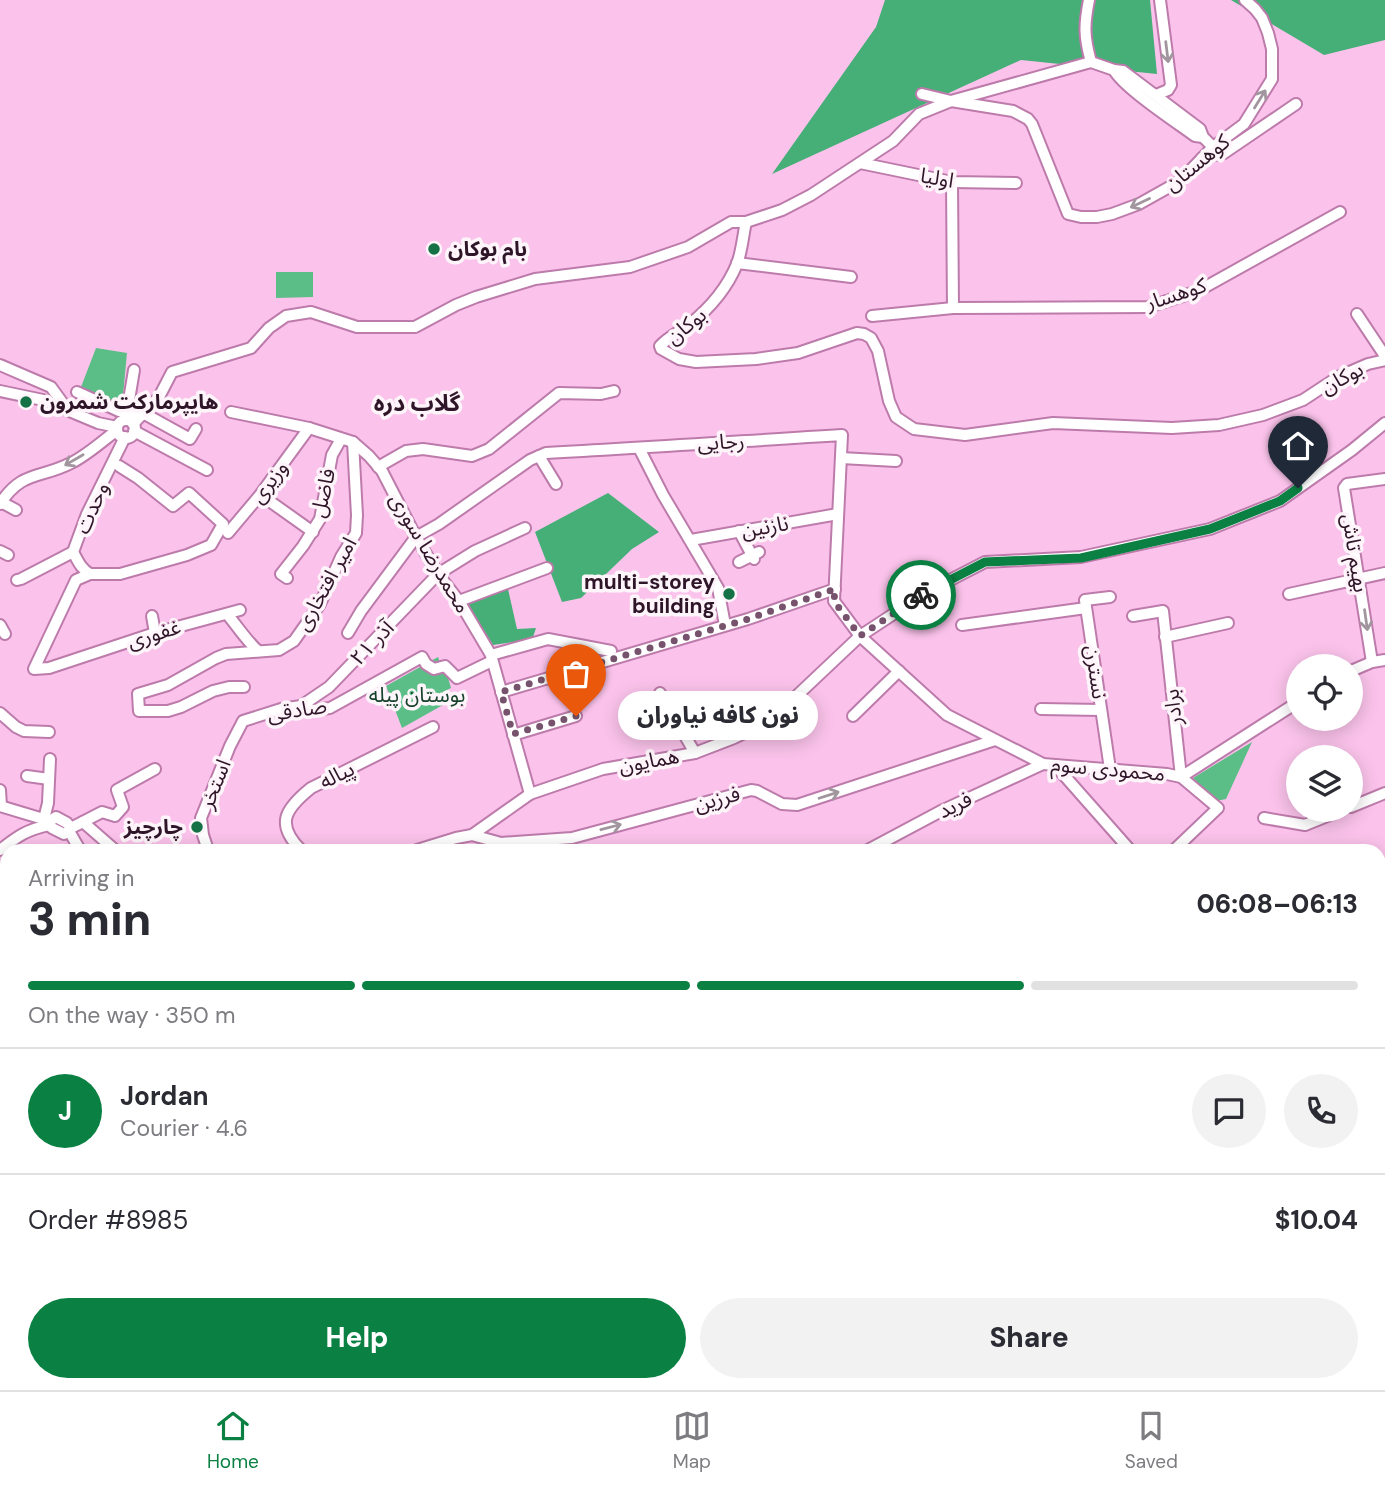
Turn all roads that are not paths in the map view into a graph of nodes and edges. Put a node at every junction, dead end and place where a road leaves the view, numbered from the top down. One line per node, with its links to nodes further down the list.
1 (1089, 0): 4 (street)
2 (1160, 0): 7 (street, one-way to 7)
3 (1245, 0): 11 (street, کوهستان, one-way to 3)
4 (1091, 62): 5 (street); 8 (street, کوهستان)
5 (1114, 71): 7 (street); 10 (street)
6 (922, 94): 8 (street, کوهستان)
7 (1156, 95): 10 (street)
8 (951, 101): 12 (street, کوهستان, one-way to 8); 13 (street, کوهستان)
9 (1296, 104): 12 (street)
10 (1203, 137): 11 (street)
11 (1213, 147): 12 (street, کوهستان)
12 (1202, 158)
13 (860, 163): 14 (street, اولیا); 17 (street, کوهستان)
14 (952, 182): 15 (street, اولیا); 20 (street)
15 (1016, 183)
16 (1340, 212): 20 (street, کوهسار)
17 (746, 222): 18 (street, بوکان); 32 (street)
18 (737, 263): 19 (street); 23 (street, بوکان)
19 (851, 277)
20 (953, 308): 22 (street, کوهسار)
21 (1357, 314): 23 (street)
22 (872, 316)
23 (1385, 358)
24 (0, 365): 29 (street)
25 (134, 370): 30 (street)
26 (0, 391): 29 (street)
27 (614, 391): 44 (street)
28 (77, 392): 30 (street)
29 (69, 411): 36 (street)
30 (127, 411): 32 (street)
31 (230, 412): 34 (street)
32 (143, 413): 35 (street); 36 (street)
33 (1385, 423): 81 (street, همایون)
34 (309, 428): 37 (street); 55 (street, وزیری)
35 (196, 429)
36 (125, 430): 45 (street); 49 (street, one-way to 49); 58 (street, وحدت)
37 (341, 439): 38 (street); 54 (street, فاضل)
38 (353, 442): 44 (street, محمدرضا سوری); 83 (street, امیر افتخاری)
39 (639, 448): 40 (street, رجایی); 41 (street, رجایی); 57 (street)
40 (539, 456): 47 (street); 56 (street, رجایی)
41 (841, 458): 42 (street); 51 (street, رجایی)
42 (896, 461)
43 (119, 466): 63 (street)
44 (378, 467): 56 (street, محمدرضا سوری)
45 (207, 470)
46 (1385, 479): 65 (street, بهیم تاش)
47 (556, 484)
48 (268, 500): 54 (street)
49 (1, 503): 50 (street)
50 (16, 510)
51 (838, 514): 53 (street, نازنین); 67 (street, رجایی)
52 (525, 528): 61 (street, ۲۱ آذر)
53 (739, 531): 57 (street, نازنین); 59 (street)
54 (313, 532): 64 (street, فاضل)
55 (228, 533)
56 (416, 537): 61 (street, محمدرضا سوری); 80 (street)
57 (691, 540): 77 (street)
58 (73, 552): 63 (street, وحدت); 66 (street)
59 (738, 562)
60 (547, 568): 70 (street)
61 (438, 573): 70 (street, محمدرضا سوری); 93 (street, ۲۱ آذر)
62 (1385, 573): 65 (street)
63 (90, 574): 79 (street, غفوری)
64 (287, 578)
65 (1359, 579): 68 (street); 87 (street, بهیم تاش, one-way to 87)
66 (17, 580)
67 (835, 589): 77 (street); 81 (street, رجایی)
68 (1289, 594)
69 (1110, 597): 71 (street)
70 (459, 601): 85 (street, محمدرضا سوری)
71 (1086, 608): 78 (street); 95 (street, نسترن)
72 (240, 610): 73 (street, غفوری)
73 (227, 614): 79 (street, غفوری); 83 (street)
74 (152, 617): 79 (street)
75 (1133, 617): 82 (street, برادر)
76 (1228, 624): 82 (street)
77 (725, 625): 91 (street)
78 (962, 625)
79 (155, 633)
80 (348, 633)
81 (860, 636): 89 (street, محمودی سوم); 105 (street, همایون)
82 (1165, 637): 112 (street, برادر)
83 (258, 651): 90 (street, امیر افتخاری)
84 (611, 651): 85 (street)
85 (492, 658): 91 (street, محمدرضا سوری); 93 (street, صادقی)
86 (1385, 660): 87 (street)
87 (1372, 662): 88 (street)
88 (1363, 666)
89 (899, 671): 99 (street); 104 (street, محمودی سوم)
90 (244, 687)
91 (501, 692): 103 (street, محمدرضا سوری)
92 (660, 693): 105 (street)
93 (301, 706): 100 (street, صادقی)
94 (1041, 709): 95 (street)
95 (1101, 710): 110 (street, نسترن)
96 (1286, 710): 112 (street)
97 (0, 713): 102 (street)
98 (576, 716): 103 (street)
99 (853, 716)
100 (243, 721): 130 (street, استخر)
101 (433, 727): 131 (street, پیاله)
102 (49, 732)
103 (513, 734): 116 (street, محمدرضا سوری)
104 (995, 740): 107 (street, محمودی سوم); 126 (street, فرزین, one-way to 104)
105 (695, 753): 116 (street, همایون)
106 (50, 759): 113 (street)
107 (1043, 764): 108 (street, محمودی سوم); 133 (street, فرید)
108 (1055, 765): 110 (street, محمودی سوم); 134 (street)
109 (155, 769): 121 (street)
110 (1110, 769): 112 (street, محمودی سوم)
111 (27, 776): 113 (street)
112 (1181, 777): 135 (street, محمودی سوم)
113 (49, 779): 120 (street)
114 (0, 790): 118 (street)
115 (1385, 793): 117 (street)
116 (530, 794): 126 (street, همایون)
117 (1363, 802)
118 (1, 806): 120 (street)
119 (1264, 818): 122 (street)
120 (48, 822): 125 (street); 127 (street)
121 (83, 822): 125 (street); 129 (street)
122 (1286, 822)
123 (1287, 822): 124 (street)
124 (1312, 822)
125 (70, 830): 128 (street)
126 (472, 835): 132 (street, همایون)
127 (8, 844)
128 (77, 844)
129 (108, 844)
130 (206, 844)
131 (295, 844)
132 (436, 844)
133 (880, 844)
134 (1125, 844)
135 (1180, 844)

